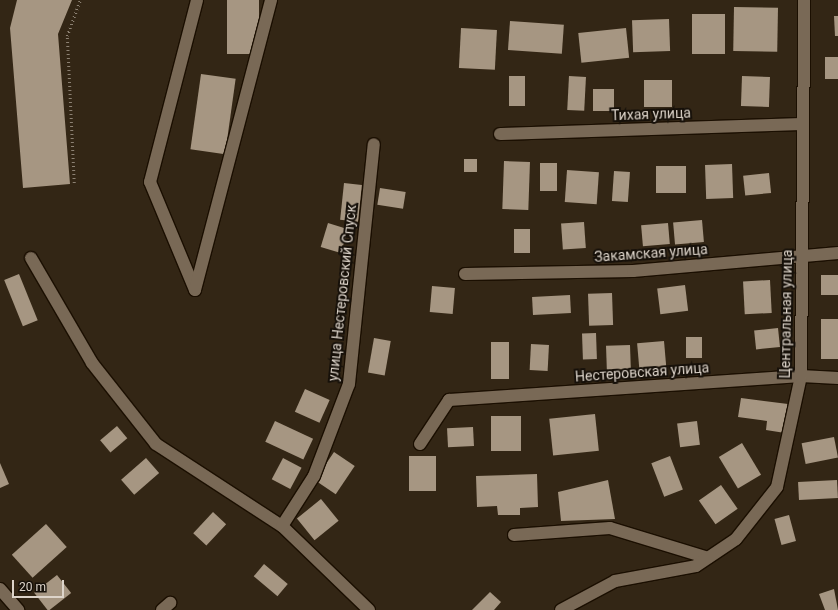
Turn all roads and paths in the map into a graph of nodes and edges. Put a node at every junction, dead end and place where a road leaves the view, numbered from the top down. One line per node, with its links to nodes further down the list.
1 (80, 0): 8 (path)
2 (197, 0): 3 (street)
3 (271, 0)
4 (804, 0): 5 (street, Центральная улица)
5 (803, 124): 6 (street, Тихая улица); 10 (street, Центральная улица)
6 (500, 134)
7 (374, 144): 16 (street, улица Нестеровский Спуск)
8 (74, 183)
9 (838, 254): 10 (street, Закамская улица)
10 (802, 256): 12 (street, Закамская улица); 13 (street, Центральная улица)
11 (31, 258): 16 (street)
12 (465, 274)
13 (801, 376): 14 (street, Нестеровская улица); 15 (street, Нестеровская улица); 18 (street, Центральная улица)
14 (838, 378)
15 (420, 444)
16 (282, 526): 21 (street)
17 (514, 535): 18 (street)
18 (708, 558): 22 (street, Центральная улица)
19 (0, 589): 20 (street)
20 (18, 610)
21 (369, 610)
22 (560, 610)

